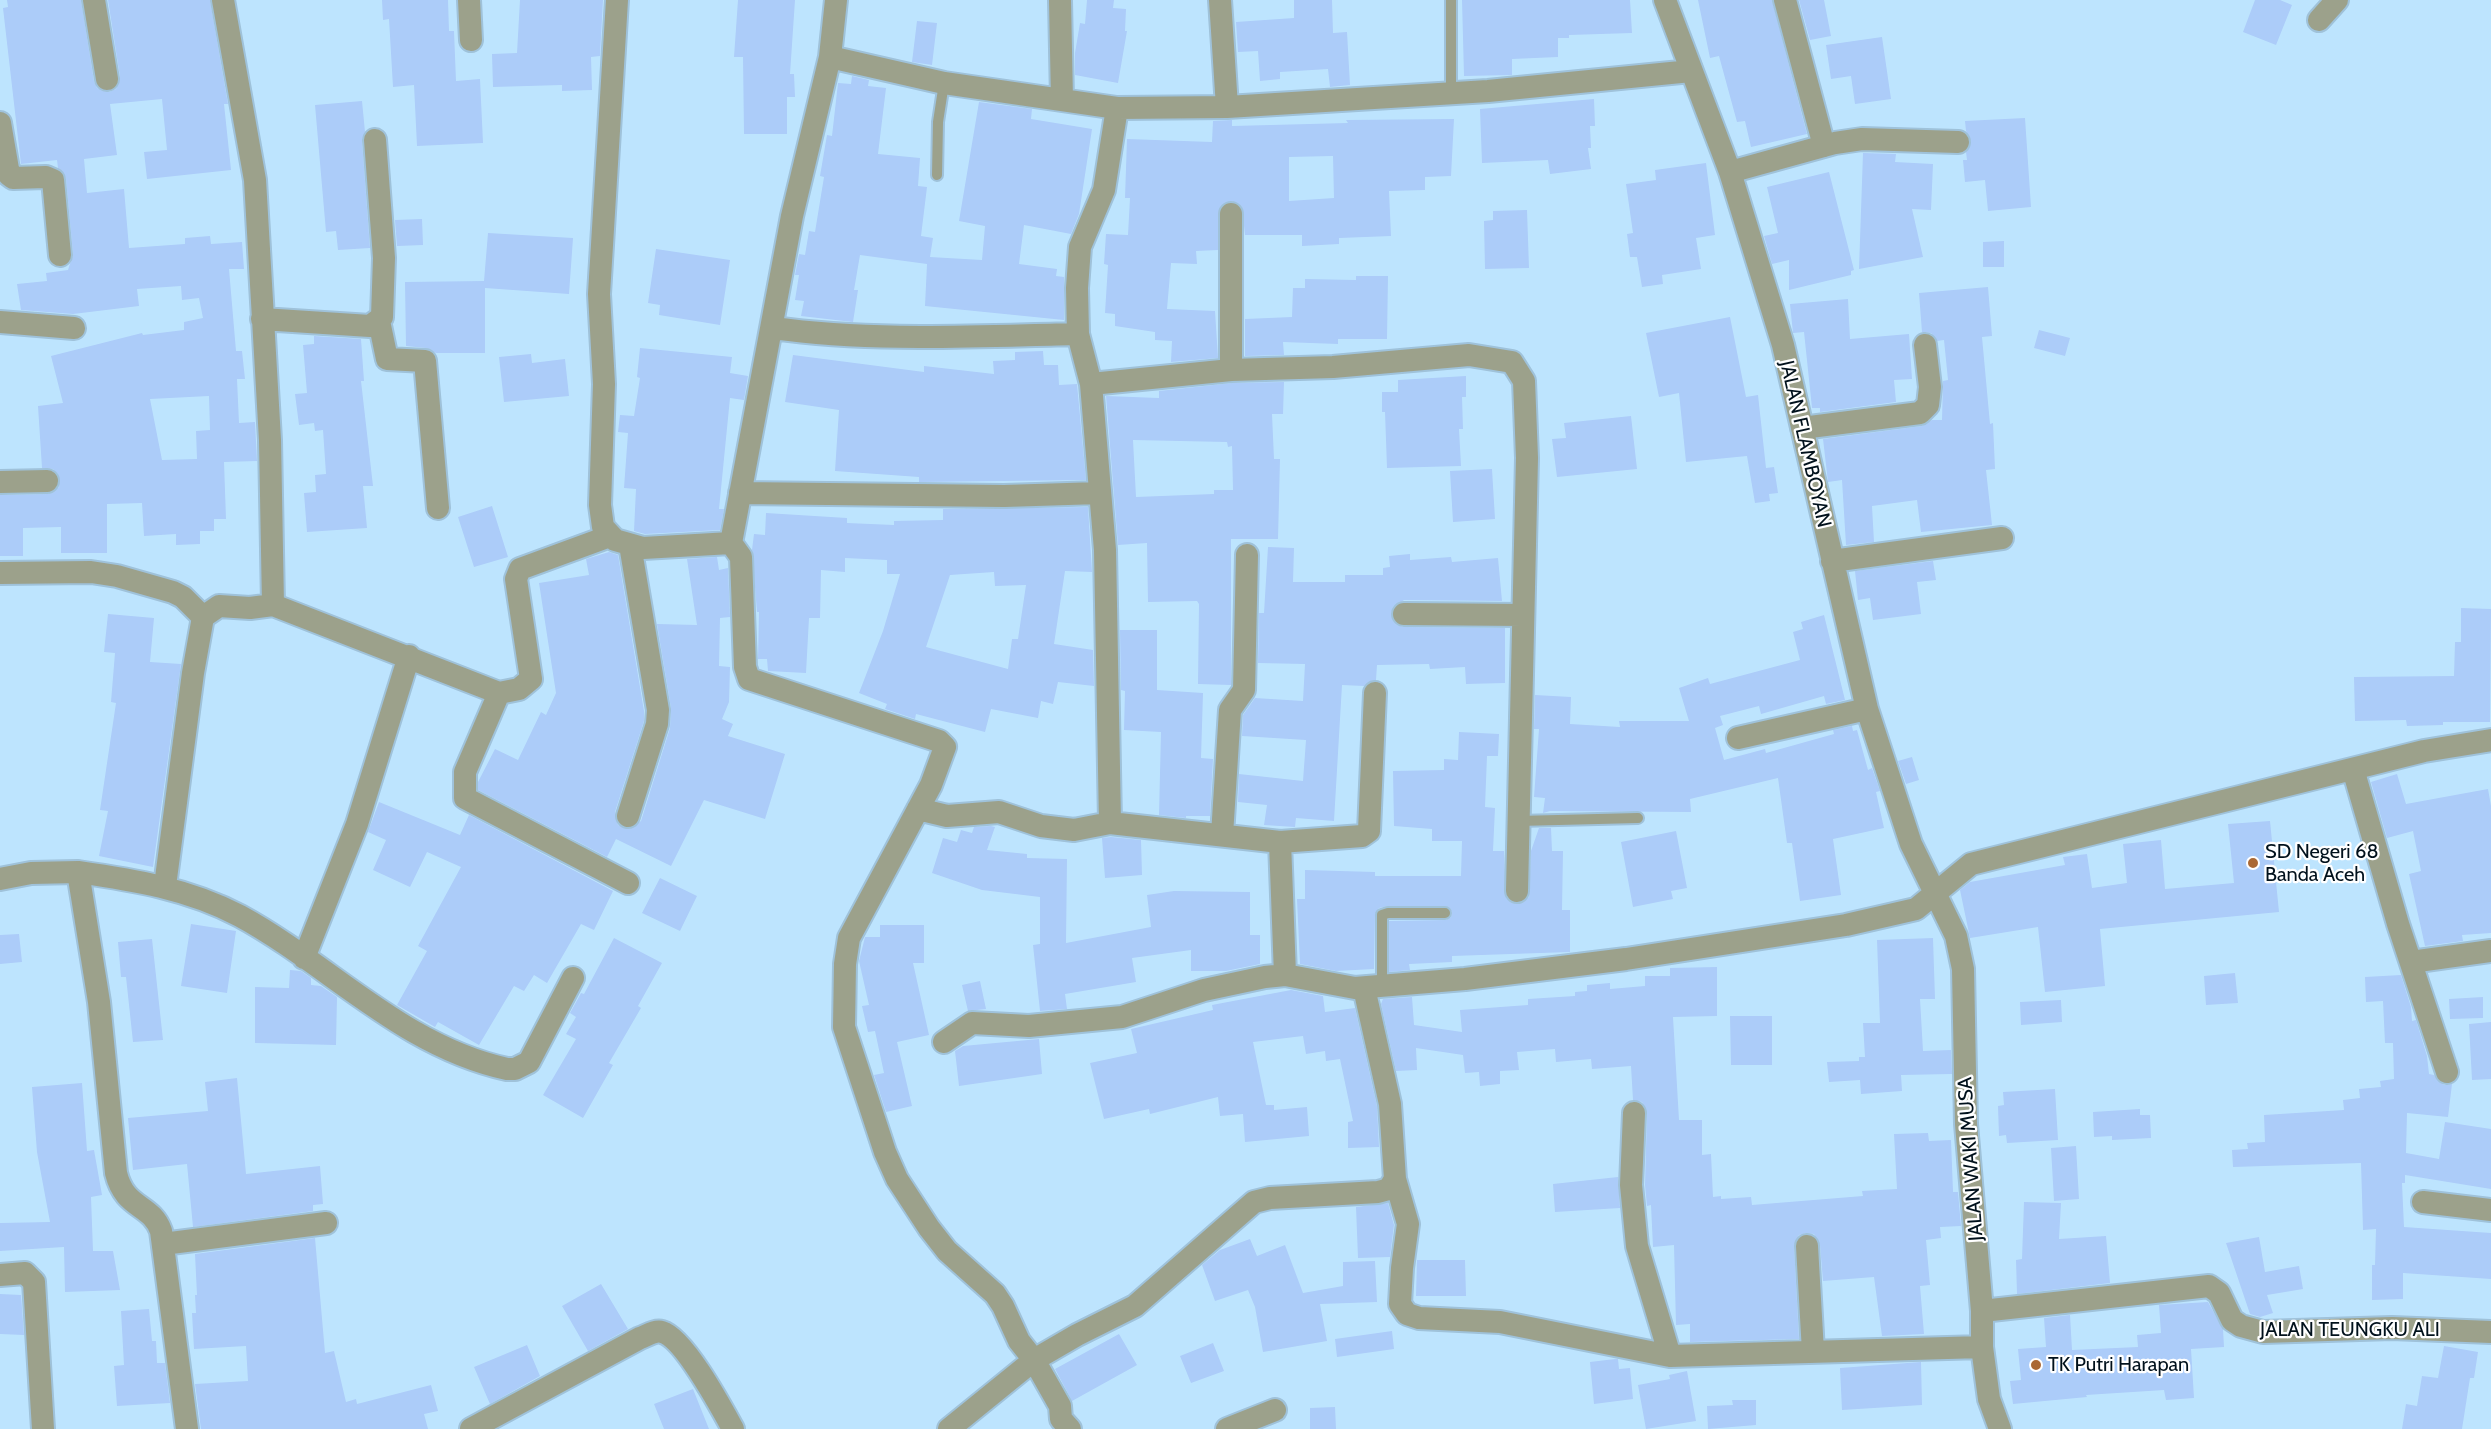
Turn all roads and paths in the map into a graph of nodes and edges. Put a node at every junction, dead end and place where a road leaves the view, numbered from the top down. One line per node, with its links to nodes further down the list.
1 (94, 0): 16 (street)
2 (223, 0): 30 (street)
3 (469, 0): 13 (street)
4 (617, 0): 46 (street)
5 (836, 0): 14 (street)
6 (1060, 0): 19 (street)
7 (1220, 0): 20 (street)
8 (1451, 0): 18 (lane)
9 (1665, 0): 15 (street, JALAN FLAMBOYAN)
10 (1785, 0): 25 (street)
11 (2337, 0): 12 (street)
12 (2319, 20)
13 (471, 40)
14 (830, 57): 17 (street); 34 (street)
15 (1691, 71): 18 (street); 26 (street, JALAN FLAMBOYAN)
16 (107, 80)
17 (944, 83): 19 (street); 27 (lane)
18 (1451, 92): 20 (street)
19 (1062, 100): 21 (street)
20 (1227, 107): 21 (street)
21 (1117, 108): 35 (street)
22 (0, 123): 29 (street)
23 (375, 140): 31 (street)
24 (1958, 142): 25 (street)
25 (1824, 146): 26 (street)
26 (1730, 172): 39 (street, JALAN FLAMBOYAN)
27 (937, 175)
28 (1231, 214): 37 (street)
29 (60, 255)
30 (262, 319): 31 (street); 51 (street)
31 (379, 321): 44 (street)
32 (0, 322): 33 (street)
33 (74, 328)
34 (773, 328): 35 (street); 42 (street)
35 (1078, 334): 38 (street)
36 (1925, 345): 39 (street)
37 (1231, 370): 38 (street); 53 (street)
38 (1091, 384): 43 (street)
39 (1802, 428): 49 (street, JALAN FLAMBOYAN)
40 (47, 481): 41 (street)
41 (0, 482)
42 (740, 493): 43 (street); 47 (street)
43 (1099, 493): 66 (street)
44 (438, 508)
45 (2002, 538): 49 (street)
46 (620, 541): 47 (street); 56 (street); 63 (street)
47 (731, 543): 62 (street)
48 (1247, 555): 67 (street)
49 (1832, 561): 58 (street, JALAN FLAMBOYAN)
50 (0, 573): 54 (street)
51 (273, 605): 54 (street); 55 (street)
52 (1404, 614): 53 (street)
53 (1523, 615): 65 (street)
54 (203, 617): 72 (street)
55 (409, 656): 56 (street); 77 (street)
56 (499, 693): 71 (street)
57 (1375, 693): 68 (street)
58 (1867, 709): 59 (street); 74 (street, JALAN FLAMBOYAN)
59 (1738, 738)
60 (2491, 740): 61 (street)
61 (2353, 769): 74 (street); 78 (street)
62 (918, 809): 66 (street); 97 (street)
63 (627, 816)
64 (1638, 818): 65 (lane)
65 (1518, 821): 73 (street)
66 (1110, 823): 67 (street)
67 (1222, 835): 68 (street)
68 (1280, 842): 79 (street)
69 (78, 872): 70 (street); 72 (street); 89 (street)
70 (0, 879)
71 (628, 883)
72 (165, 886): 77 (street)
73 (1517, 891)
74 (1935, 891): 81 (street); 92 (street, JALAN WAKI MUSA)
75 (1445, 913): 81 (lane)
76 (2491, 951): 78 (street)
77 (304, 958): 80 (street)
78 (2411, 962): 83 (street)
79 (1285, 975): 81 (street); 82 (street)
80 (573, 978)
81 (1373, 987): 85 (street)
82 (944, 1042)
83 (2447, 1072)
84 (1634, 1113): 96 (street)
85 (1395, 1179): 96 (street); 97 (street)
86 (2423, 1202): 87 (street)
87 (2491, 1210)
88 (326, 1223): 89 (street)
89 (163, 1244): 100 (street)
90 (1807, 1246): 95 (street)
91 (0, 1275): 99 (street)
92 (1982, 1311): 93 (street, JALAN TEUNGKU ALI); 94 (street, JALAN WAKI MUSA)
93 (2491, 1332)
94 (1982, 1347): 95 (street); 106 (street, JALAN WAKI MUSA)
95 (1813, 1352): 96 (street)
96 (1670, 1356)
97 (1034, 1360): 103 (street); 104 (street)
98 (1275, 1410): 105 (street)
99 (43, 1429)
100 (187, 1429)
101 (471, 1429): 102 (street)
102 (733, 1429)
103 (949, 1429)
104 (1071, 1429)
105 (1227, 1429)
106 (2000, 1429)

